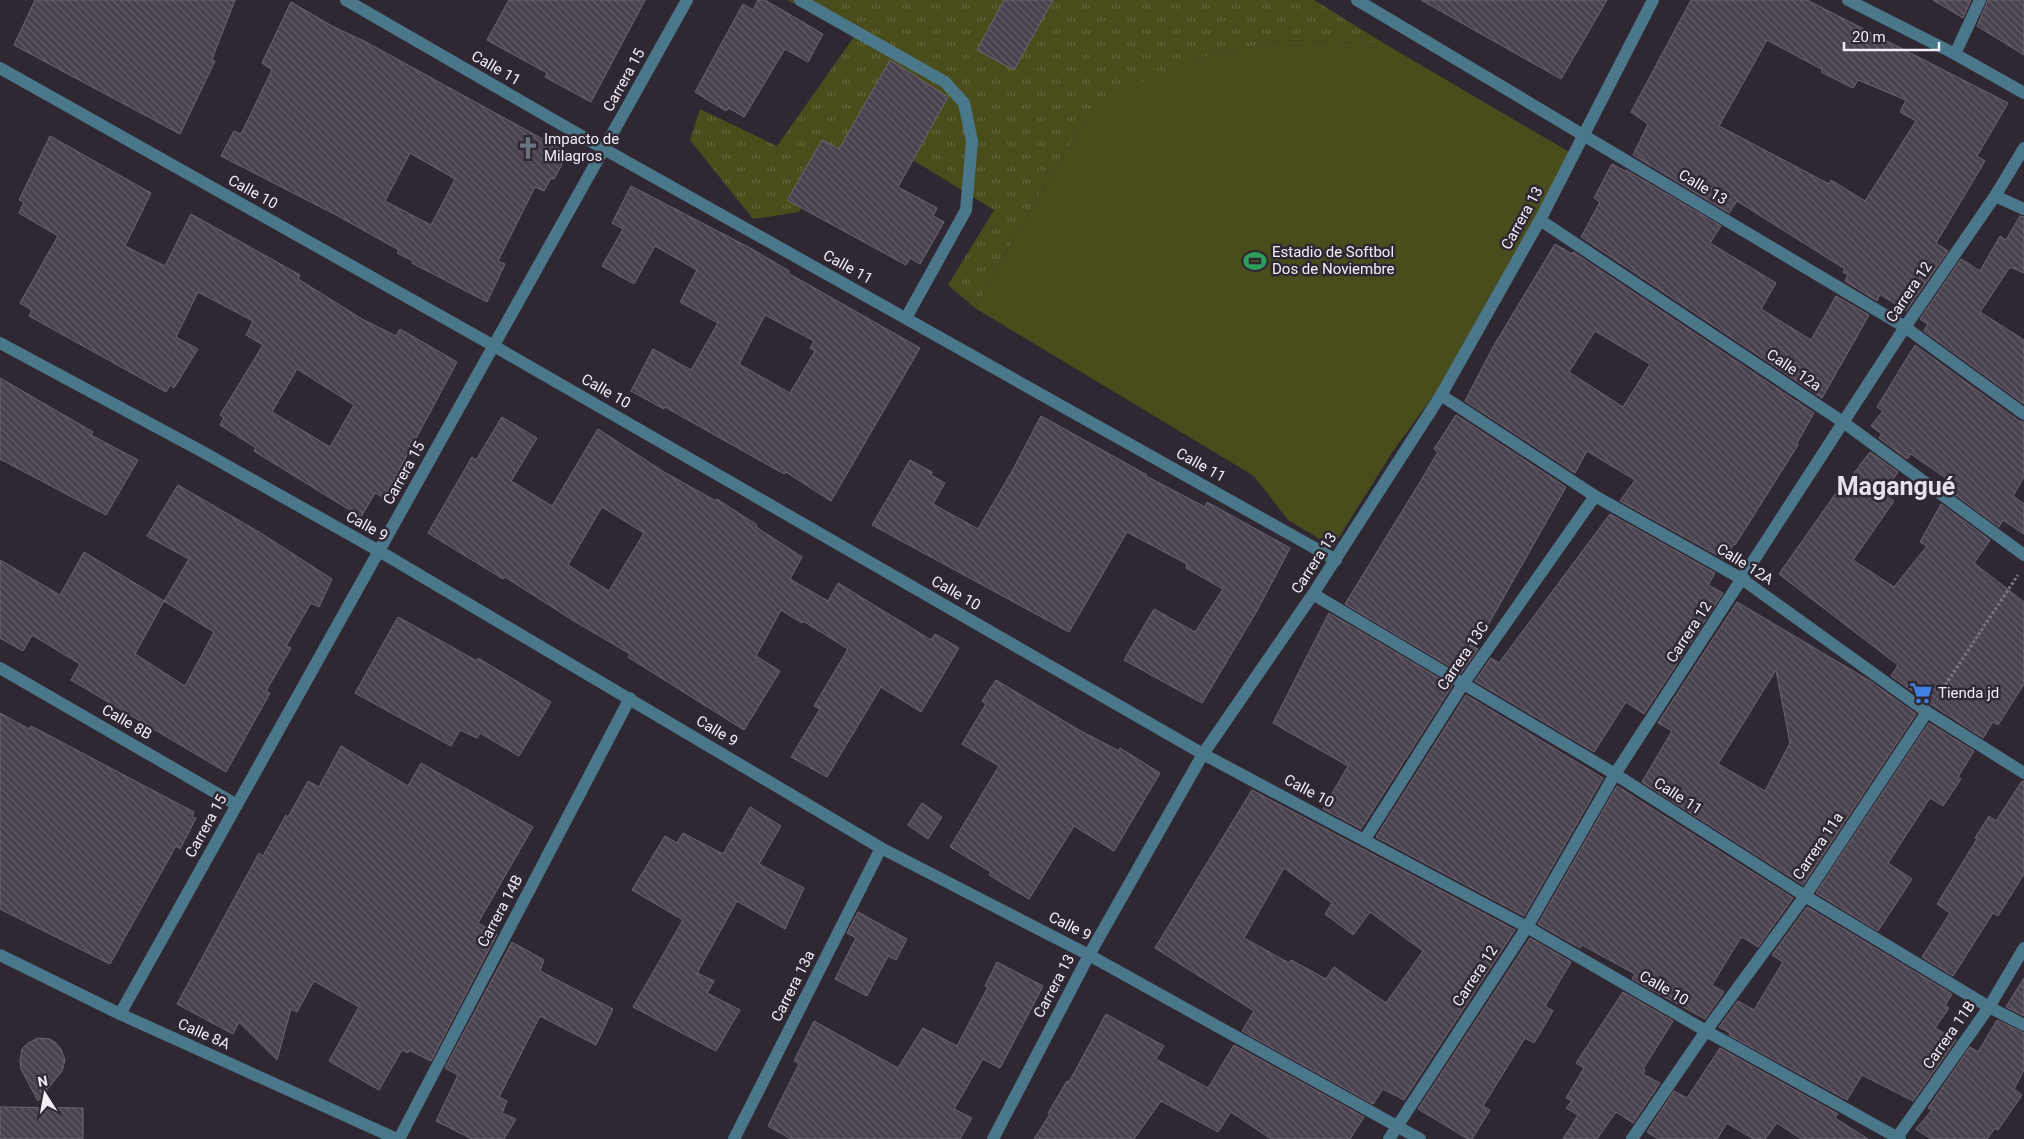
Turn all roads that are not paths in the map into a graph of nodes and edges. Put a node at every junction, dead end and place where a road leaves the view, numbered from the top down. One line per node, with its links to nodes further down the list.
1 (346, 0): 13 (street, Calle 11)
2 (688, 0): 13 (street, Carrera 15)
3 (800, 0): 17 (street)
4 (1357, 0): 11 (street, Calle 13)
5 (1653, 0): 11 (street, Carrera 13)
6 (1848, 0): 8 (street)
7 (1980, 0): 8 (street)
8 (1955, 54): 10 (street)
9 (0, 68): 20 (street, Calle 10)
10 (2024, 93)
11 (1584, 135): 16 (street, Carrera 13); 18 (street, Calle 13)
12 (2024, 148): 14 (street, Carrera 12)
13 (604, 149): 17 (street, Calle 11); 20 (street, Carrera 15)
14 (1995, 196): 15 (street); 18 (street, Carrera 12)
15 (2024, 209)
16 (1540, 220): 21 (street, Carrera 13); 23 (street, Calle 12a)
17 (906, 318): 27 (street, Calle 11)
18 (1905, 327): 22 (street, Calle 13); 23 (street, Carrera 12)
19 (0, 343): 25 (street, Calle 9)
20 (494, 346): 25 (street, Carrera 15); 34 (street, Calle 10)
21 (1441, 396): 24 (street, Calle 12A); 27 (street, Carrera 13)
22 (2024, 414)
23 (1843, 422): 26 (street, Calle 12a); 28 (street, Carrera 12)
24 (1594, 496): 28 (street, Calle 12A); 31 (street, Carrera 13C)
25 (379, 551): 32 (street, Calle 9); 37 (street, Carrera 15)
26 (2024, 555)
27 (1336, 560): 29 (street, Carrera 13)
28 (1742, 579): 33 (street, Calle 12A); 36 (street, Carrera 12)
29 (1313, 594): 31 (street, Calle 11); 34 (street, Carrera 13)
30 (0, 668): 37 (street, Calle 8B)
31 (1463, 684): 36 (street, Calle 11); 38 (street, Carrera 13C)
32 (630, 698): 39 (street, Calle 9); 51 (street, Carrera 14B)
33 (1927, 712): 35 (street, Calle 12A); 40 (street, Carrera 11a)
34 (1203, 754): 38 (street, Calle 10); 44 (street, Carrera 13)
35 (2024, 773)
36 (1615, 774): 40 (street, Calle 11); 41 (street, Carrera 12)
37 (237, 804): 46 (street, Carrera 15)
38 (1365, 839): 41 (street, Calle 10)
39 (881, 848): 44 (street, Calle 9); 52 (street, Carrera 13a)
40 (1805, 896): 45 (street, Calle 11); 48 (street, Carrera 11a)
41 (1527, 927): 48 (street, Calle 10); 49 (street, Carrera 12)
42 (2024, 948): 45 (street, Carrera 11B)
43 (0, 955): 46 (street, Calle 8A)
44 (1089, 955): 49 (street, Calle 9); 53 (street, Carrera 13)
45 (1989, 1007): 47 (street, Calle 11); 50 (street, Carrera 11B)
46 (120, 1014): 51 (street, Calle 8A)
47 (2024, 1025)
48 (1706, 1031): 50 (street, Calle 10); 56 (street, Carrera 11a)
49 (1397, 1125): 54 (street, Carrera 12); 55 (street, Calle 9)
50 (1898, 1138)
51 (398, 1139)
52 (734, 1139)
53 (993, 1139)
54 (1388, 1139)
55 (1420, 1139)
56 (1632, 1139)

